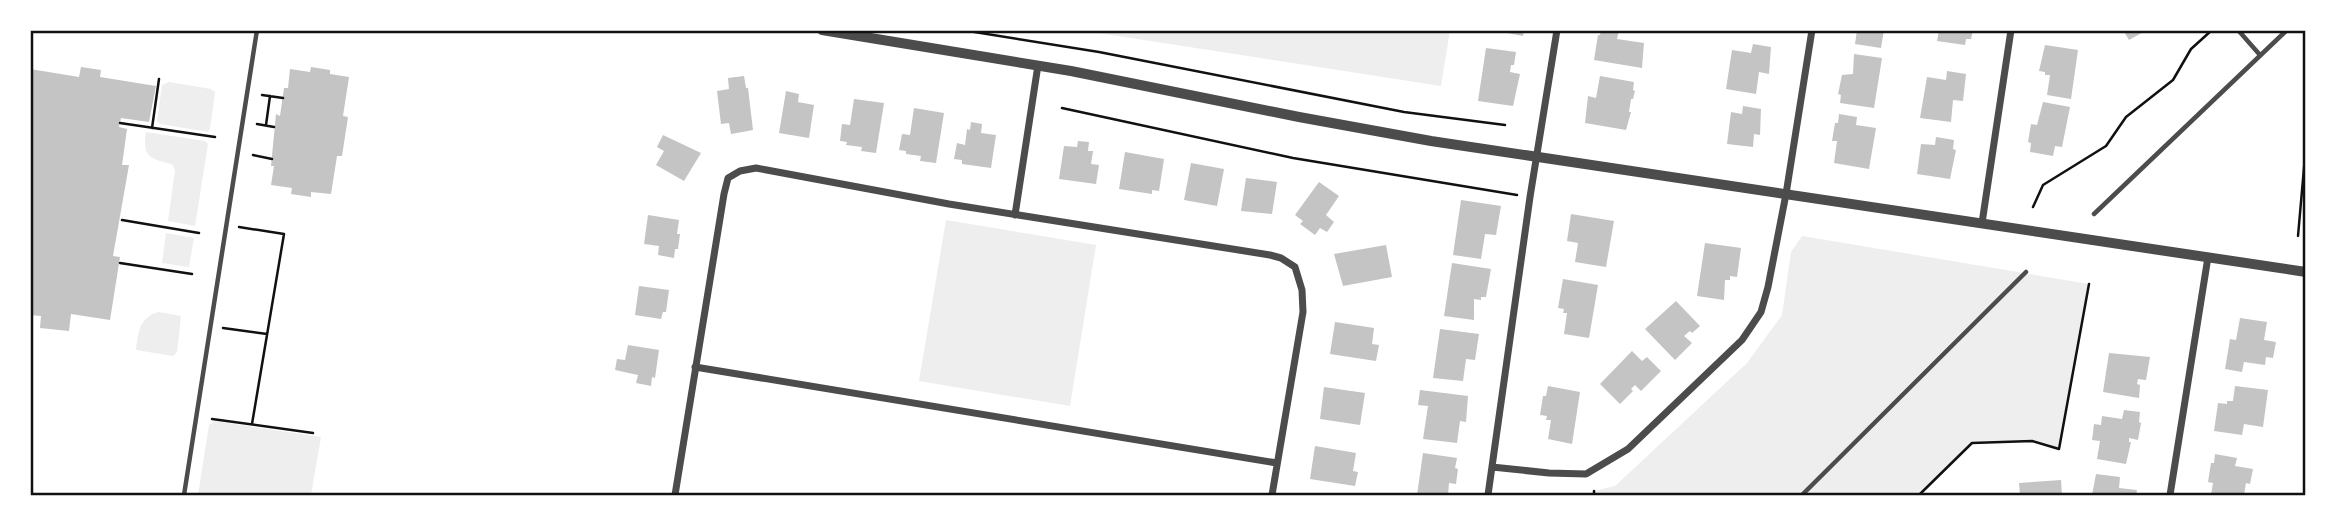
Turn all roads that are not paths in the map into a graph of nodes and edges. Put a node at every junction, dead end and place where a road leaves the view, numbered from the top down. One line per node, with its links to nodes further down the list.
1 (257, 30): 21 (lane)
2 (822, 30): 9 (street)
3 (1557, 30): 10 (street)
4 (1812, 30): 11 (street)
5 (2011, 30): 14 (street)
6 (2238, 30): 8 (lane)
7 (2287, 30): 8 (lane)
8 (2260, 55): 12 (lane)
9 (1038, 65): 10 (street); 13 (street)
10 (1536, 156): 11 (street); 20 (street)
11 (1786, 194): 14 (street); 20 (street)
12 (2094, 214)
13 (1015, 215): 18 (street); 19 (street)
14 (1982, 223): 15 (street)
15 (2208, 257): 17 (street); 26 (street)
16 (2026, 272): 25 (lane)
17 (2306, 272)
18 (695, 367): 19 (street); 22 (street)
19 (1277, 463): 23 (street)
20 (1492, 467): 24 (street)
21 (184, 495)
22 (675, 495)
23 (1272, 495)
24 (1488, 495)
25 (1802, 495)
26 (2170, 495)

